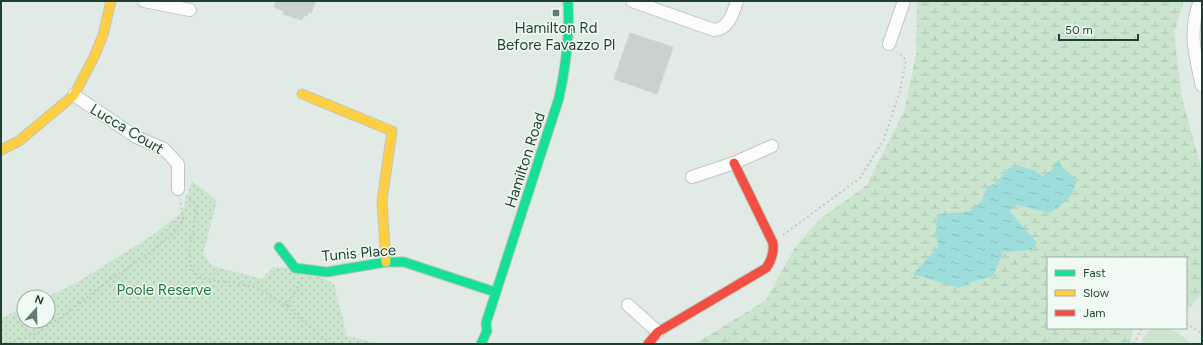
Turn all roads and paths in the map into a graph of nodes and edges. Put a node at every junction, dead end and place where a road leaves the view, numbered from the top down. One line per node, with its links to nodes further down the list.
1 (111, 1): 12 (street)
2 (144, 1): 8 (street)
3 (568, 1): 22 (street, Hamilton Road)
4 (632, 1): 5 (street)
5 (737, 1)
6 (904, 1): 9 (street)
7 (1200, 1): 10 (street)
8 (190, 10)
9 (889, 44): 18 (path)
10 (1202, 86)
11 (302, 94): 20 (street)
12 (74, 95): 14 (street); 17 (street, Lucca Court)
13 (772, 146): 15 (street)
14 (1, 150)
15 (734, 163): 16 (street); 18 (street)
16 (692, 177)
17 (178, 189): 24 (path); 30 (path)
18 (773, 243): 28 (street)
19 (279, 246): 21 (street, Tunis Place)
20 (386, 262): 21 (street, Tunis Place); 22 (street, Tunis Place)
21 (308, 269): 24 (path)
22 (495, 292): 25 (street, Hamilton Road)
23 (628, 305): 28 (street)
24 (287, 306): 33 (path)
25 (486, 323): 34 (street, Hamilton Road); 35 (street, Hamilton Road)
26 (1187, 324): 29 (path)
27 (1142, 329): 37 (path)
28 (658, 332): 36 (street)
29 (1202, 334)
30 (5, 344)
31 (204, 344): 32 (path)
32 (229, 344)
33 (331, 344)
34 (473, 344)
35 (481, 344)
36 (648, 344)
37 (1134, 344)

